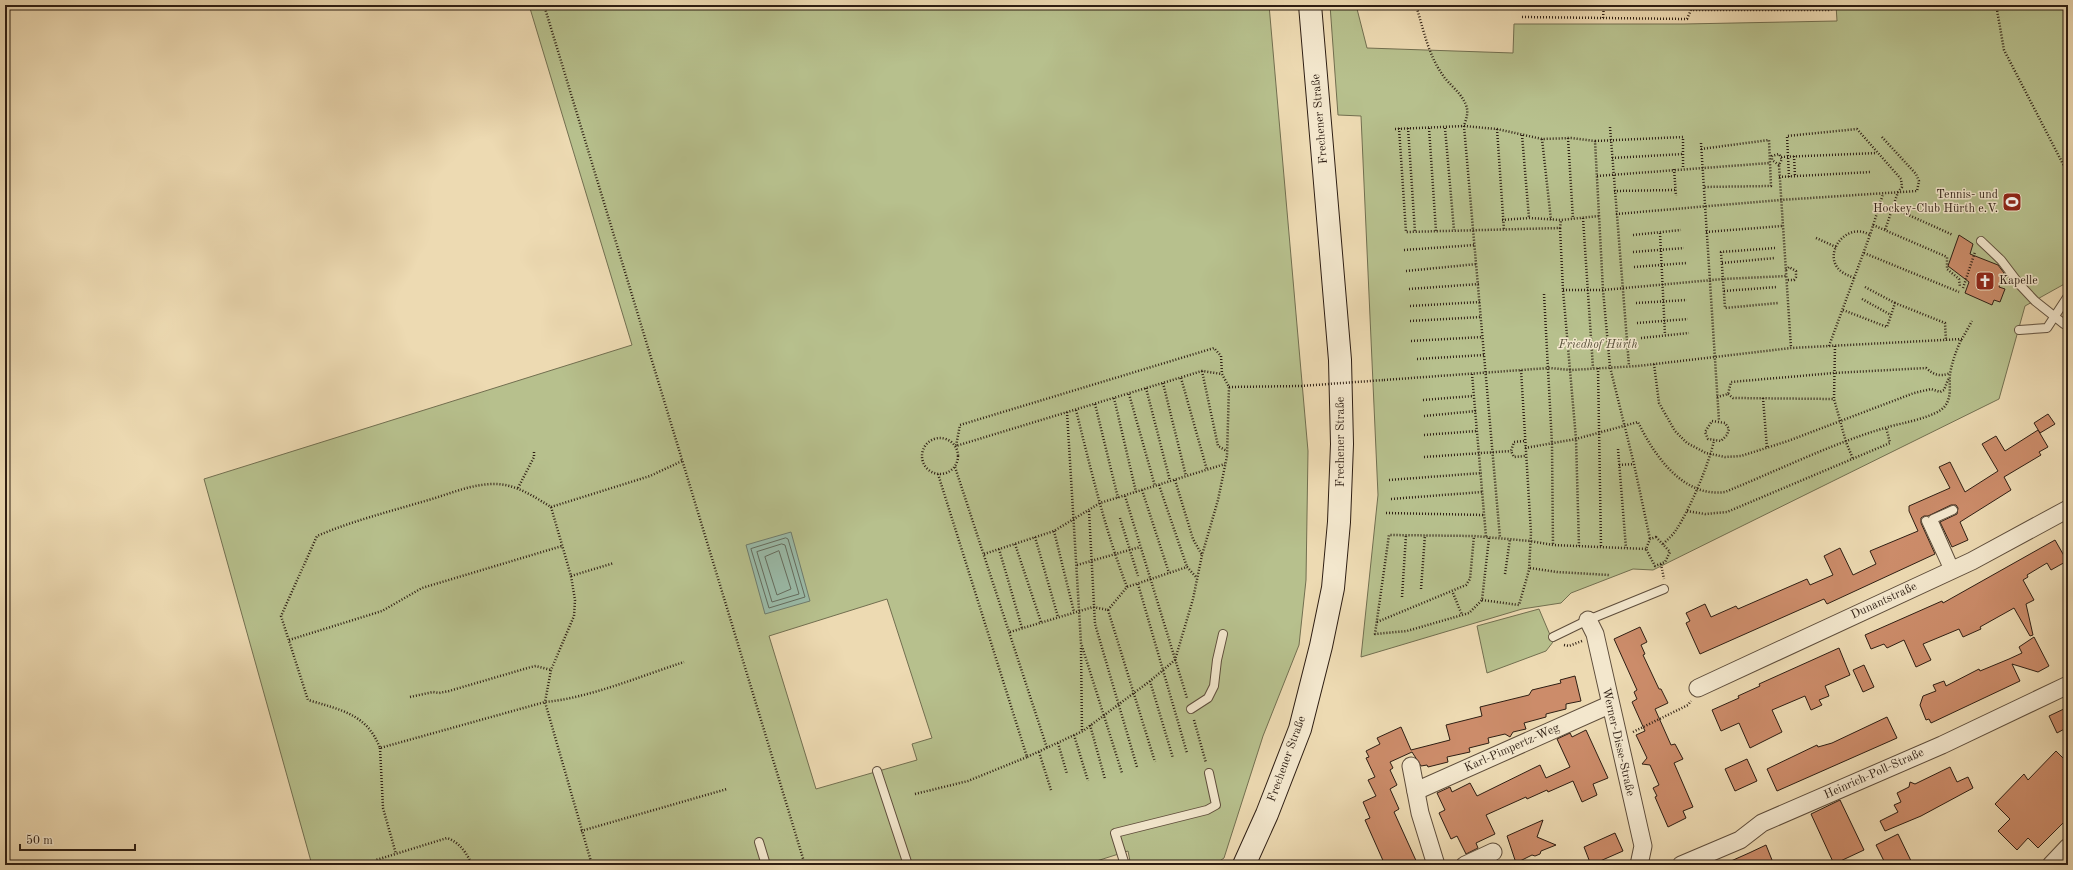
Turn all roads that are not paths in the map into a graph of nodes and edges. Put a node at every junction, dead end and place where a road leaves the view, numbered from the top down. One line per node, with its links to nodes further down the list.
1 (1310, 5): 29 (main road, Frechener Straße)
2 (1981, 241): 4 (lane)
3 (2068, 296): 4 (lane)
4 (2055, 317): 5 (lane); 6 (lane)
5 (2067, 325)
6 (2019, 330)
7 (2068, 508): 10 (street, Dunantstraße)
8 (1953, 510): 10 (lane)
9 (1926, 521): 10 (lane)
10 (1952, 570): 16 (street, Dunantstraße)
11 (1664, 589): 12 (lane)
12 (1591, 627): 14 (lane); 17 (street, Werner-Disse-Straße)
13 (1224, 634): 18 (lane)
14 (1553, 637)
15 (2068, 685): 33 (street, Heinrich-Poll-Straße)
16 (1698, 688)
17 (1609, 705): 22 (street, Karl-Pimpertz-Weg); 32 (street, Werner-Disse-Straße)
18 (1190, 709)
19 (1411, 766): 22 (street)
20 (877, 771): 27 (lane)
21 (1209, 774): 28 (lane)
22 (1416, 791): 30 (street)
23 (759, 842): 26 (lane)
24 (2068, 847): 34 (street)
25 (1493, 852): 31 (street)
26 (766, 865)
27 (908, 865)
28 (1125, 865)
29 (1244, 865)
30 (1436, 865)
31 (1465, 865)
32 (1640, 865)
33 (1681, 865)
34 (2051, 865)

